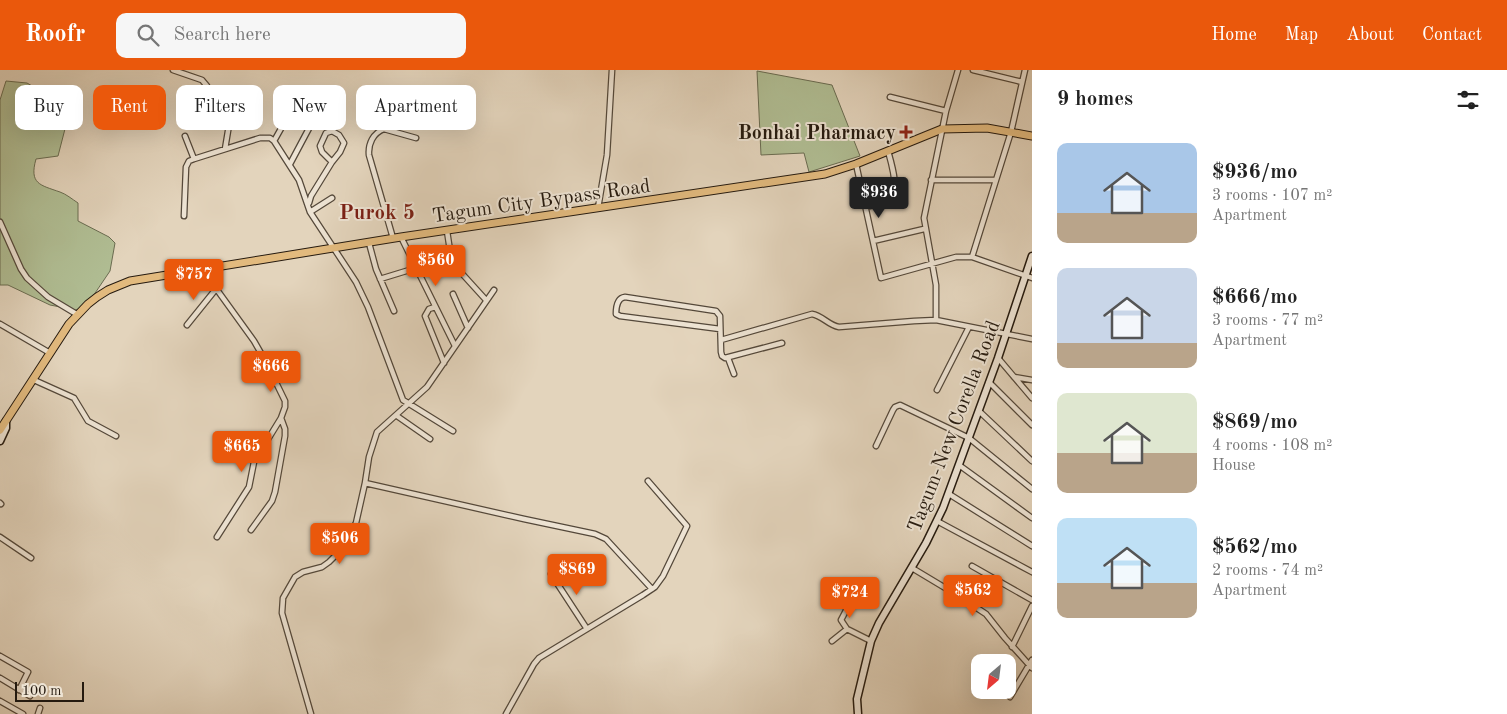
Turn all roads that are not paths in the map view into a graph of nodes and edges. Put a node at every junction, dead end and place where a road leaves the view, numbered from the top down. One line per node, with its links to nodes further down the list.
1 (173, 70): 15 (street)
2 (612, 70): 25 (street)
3 (958, 70): 8 (street)
4 (973, 70): 6 (street)
5 (1025, 70): 6 (street)
6 (1022, 82): 10 (street)
7 (890, 98): 8 (street)
8 (946, 112): 9 (street)
9 (942, 129): 10 (main road, Tagum City Bypass Road); 16 (main road, Tagum City Bypass Road); 21 (street)
10 (1011, 132): 12 (main road, Tagum City Bypass Road); 22 (street)
11 (185, 136): 17 (street)
12 (1032, 136)
13 (416, 138): 33 (street)
14 (274, 141): 15 (street); 19 (street); 19 (street)
15 (225, 149): 17 (street)
16 (888, 151): 20 (main road, Tagum City Bypass Road); 26 (street)
17 (194, 159): 28 (street)
18 (332, 162): 18 (street); 24 (street)
19 (290, 164): 24 (street)
20 (856, 164): 25 (main road, Tagum City Bypass Road); 26 (street)
21 (931, 180): 22 (street); 30 (street)
22 (996, 180): 38 (street)
23 (332, 198): 27 (street)
24 (308, 205): 27 (street)
25 (598, 208): 31 (main road, Tagum City Bypass Road)
26 (866, 208): 34 (street)
27 (310, 212): 36 (street)
28 (184, 216)
29 (0, 222): 50 (street)
30 (924, 229): 34 (street); 39 (street)
31 (447, 231): 32 (main road, Tagum City Bypass Road); 47 (street)
32 (401, 237): 33 (main road, Tagum City Bypass Road); 40 (street)
33 (393, 238): 35 (main road, Tagum City Bypass Road)
34 (873, 241): 39 (street)
35 (369, 243): 36 (main road, Tagum City Bypass Road); 43 (street)
36 (334, 248): 41 (main road, Tagum City Bypass Road); 73 (street)
37 (1032, 256): 42 (main road, Tagum-New Corella Road)
38 (972, 257): 39 (street); 42 (street)
39 (933, 264): 51 (street)
40 (416, 268): 43 (street); 48 (street)
41 (202, 269): 44 (street); 50 (main road, Tagum City Bypass Road)
42 (1029, 277): 57 (main road, Tagum-New Corella Road)
43 (380, 279): 49 (street)
44 (216, 289): 53 (street); 76 (street)
45 (494, 290): 47 (street)
46 (453, 294): 55 (street)
47 (486, 300): 55 (street)
48 (435, 307): 61 (street); 65 (street)
49 (394, 311)
50 (78, 315): 62 (main road, Tagum City Bypass Road)
51 (936, 320): 54 (street); 59 (street)
52 (0, 324): 62 (street)
53 (187, 325)
54 (969, 327): 57 (street); 71 (street)
55 (468, 328): 61 (street)
56 (720, 329): 56 (street); 59 (street)
57 (1006, 335): 58 (street); 64 (main road, Tagum-New Corella Road)
58 (1032, 339)
59 (721, 340): 63 (street)
60 (782, 343): 63 (street)
61 (455, 346): 65 (street)
62 (50, 353): 68 (main road, Tagum City Bypass Road)
63 (728, 358): 66 (street)
64 (998, 358): 67 (street); 70 (main road, Tagum-New Corella Road)
65 (444, 363): 73 (street)
66 (734, 374)
67 (1014, 378): 69 (street); 72 (street)
68 (34, 380): 77 (main road, Tagum City Bypass Road); 81 (street)
69 (1032, 380)
70 (989, 382): 74 (main road, Tagum-New Corella Road); 78 (street)
71 (938, 390)
72 (1032, 398)
73 (408, 404): 75 (street); 80 (street)
74 (979, 411): 82 (main road, Tagum-New Corella Road); 86 (street)
75 (396, 416): 83 (street); 89 (street)
76 (281, 418): 94 (street); 96 (street)
77 (6, 422): 79 (main road, Tagum City Bypass Road); 84 (main road)
78 (1032, 425)
79 (0, 430)
80 (453, 431)
81 (116, 436)
82 (969, 438): 85 (street); 87 (main road, Tagum-New Corella Road); 90 (street)
83 (430, 439)
84 (0, 441)
85 (876, 446)
86 (1032, 461)
87 (959, 465): 91 (main road, Tagum-New Corella Road); 92 (street)
88 (648, 481): 103 (street)
89 (365, 483): 103 (street); 122 (street)
90 (1032, 490)
91 (948, 494): 93 (main road, Tagum-New Corella Road); 97 (street)
92 (1032, 518)
93 (937, 521): 100 (main road, Tagum-New Corella Road); 101 (street)
94 (251, 530)
95 (0, 537): 98 (street)
96 (217, 537)
97 (1032, 546)
98 (30, 558)
99 (972, 566): 104 (street)
100 (912, 568): 110 (main road, Tagum-New Corella Road); 111 (street)
101 (1032, 572)
102 (551, 574): 107 (street)
103 (652, 589): 107 (street)
104 (1032, 600)
105 (851, 601): 108 (street)
106 (1032, 606): 111 (street)
107 (587, 629): 123 (street)
108 (847, 629): 109 (street); 110 (street)
109 (832, 641)
110 (871, 641): 124 (main road, Tagum-New Corella Road)
111 (1012, 647): 113 (street)
112 (0, 656): 116 (street)
113 (1031, 664): 115 (street)
114 (0, 678): 116 (street)
115 (1016, 688)
116 (20, 690): 117 (street)
117 (30, 696)
118 (0, 701): 120 (street)
119 (40, 708): 121 (street)
120 (23, 714)
121 (38, 714)
122 (311, 714)
123 (506, 714)
124 (858, 714)

